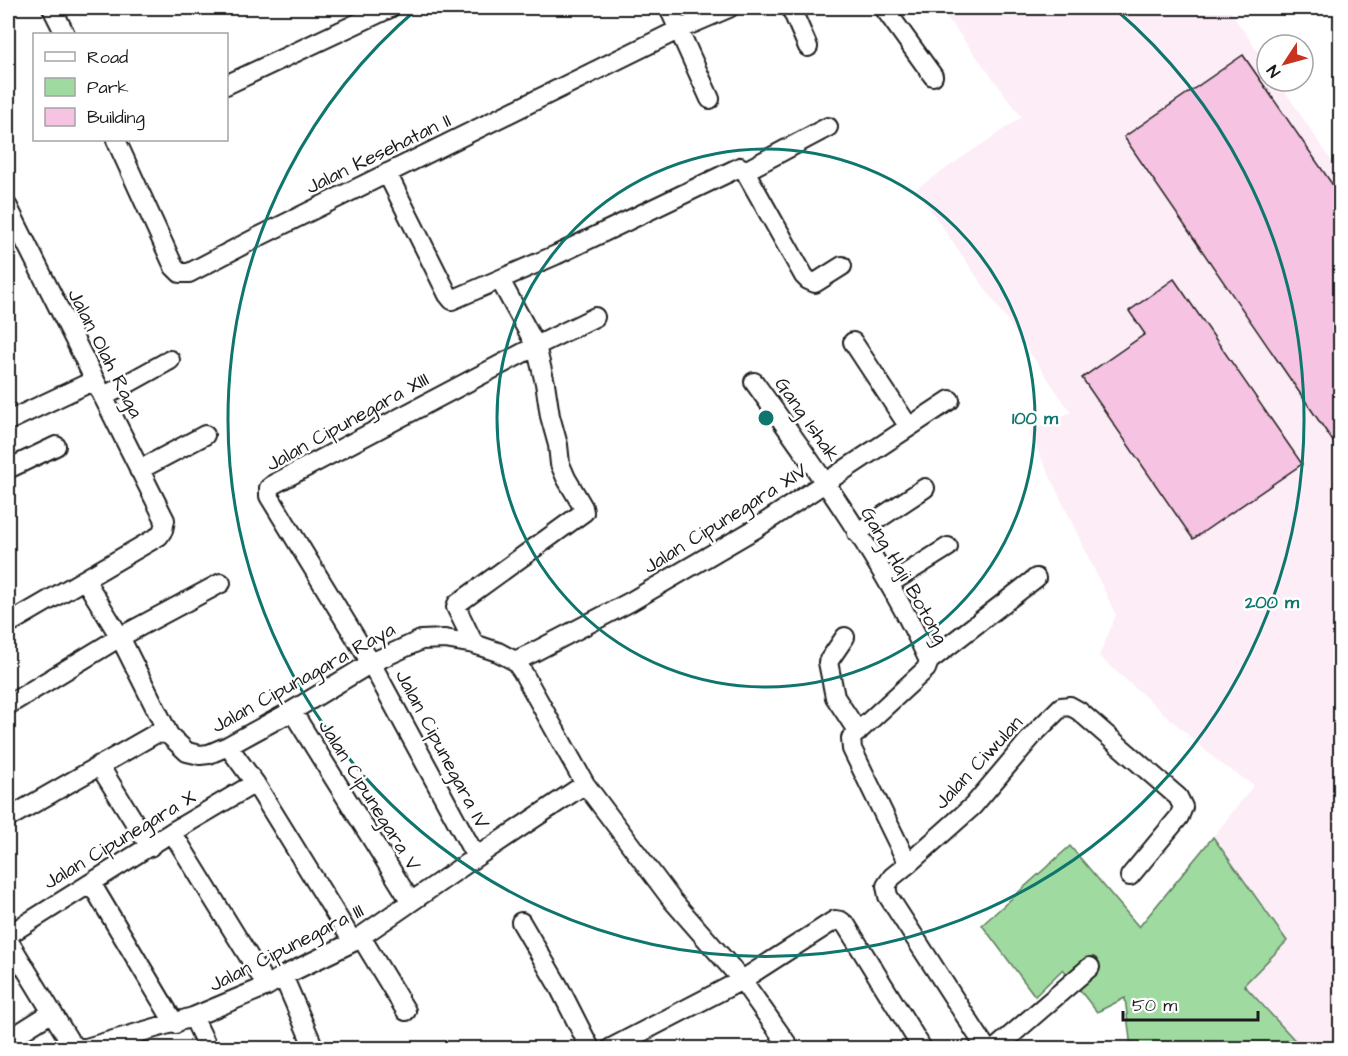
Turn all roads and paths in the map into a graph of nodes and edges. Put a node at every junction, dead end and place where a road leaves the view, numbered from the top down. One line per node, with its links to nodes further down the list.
1 (52, 8): 8 (street)
2 (390, 8): 11 (street)
3 (669, 8): 7 (street)
4 (729, 8): 7 (street, Jalan Kesehatan II)
5 (791, 8): 9 (street)
6 (884, 8): 10 (street)
7 (680, 29): 12 (street); 16 (street, Jalan Kesehatan II)
8 (64, 33)
9 (808, 47)
10 (933, 76)
11 (228, 84)
12 (710, 99)
13 (828, 127): 15 (street)
14 (116, 141): 16 (street, Jalan Kesehatan II)
15 (745, 171): 18 (street); 19 (street)
16 (387, 173): 19 (street)
17 (8, 207): 24 (street, Jalan Olah Raga)
18 (842, 266)
19 (500, 280): 22 (street)
20 (595, 317): 22 (street, Jalan Cipunegara XIII)
21 (853, 342): 29 (street)
22 (536, 346): 45 (street); 48 (street, Jalan Cipunegara XIII)
23 (170, 360): 26 (street)
24 (95, 380): 26 (street, Jalan Olah Raga); 28 (street)
25 (754, 382): 34 (street, Gang Ishak)
26 (103, 397): 33 (street, Jalan Olah Raga)
27 (951, 400): 29 (street, Jalan Cipunegara XIV)
28 (10, 414)
29 (909, 427): 34 (street, Jalan Cipunegara XIV)
30 (205, 435): 33 (street)
31 (56, 446): 32 (street)
32 (8, 469)
33 (139, 471): 39 (street, Jalan Olah Raga)
34 (825, 482): 36 (street, Gang Haji Botong); 46 (street, Jalan Cipunegara XIV)
35 (925, 488): 36 (street)
36 (857, 532): 41 (street, Gang Haji Botong)
37 (948, 547): 41 (street)
38 (1036, 578): 47 (street)
39 (85, 580): 42 (street); 43 (street, Jalan Cipunagara Raya)
40 (221, 583): 43 (street)
41 (889, 584): 47 (street, Gang Haji Botong)
42 (8, 624)
43 (120, 637): 49 (street); 52 (street, Jalan Cipunagara Raya)
44 (845, 637): 51 (street)
45 (474, 645): 46 (street, Jalan Cipunagara Raya); 48 (street, Jalan Cipunagara Raya)
46 (515, 661): 56 (street)
47 (929, 661): 51 (street, Gang Haji Botong)
48 (371, 663): 50 (street, Jalan Cipunagara Raya); 60 (street, Jalan Cipunegara IV)
49 (8, 705)
50 (291, 711): 53 (street, Jalan Cipunagara Raya); 64 (street, Jalan Cipunegara V)
51 (858, 732): 61 (street)
52 (169, 735): 53 (street, Jalan Cipunagara Raya); 54 (street)
53 (228, 746): 55 (street)
54 (99, 765): 57 (street); 59 (street)
55 (255, 783): 58 (street, Jalan Cipunegara X); 67 (street)
56 (585, 784): 60 (street, Jalan Cipunegara III); 71 (street)
57 (8, 818)
58 (172, 832): 59 (street, Jalan Cipunegara X); 72 (street)
59 (150, 847): 63 (street, Jalan Cipunegara X)
60 (476, 856): 64 (street, Jalan Cipunegara III)
61 (908, 864): 62 (street, Jalan Ciwulan); 85 (street, Jalan Ciwulan)
62 (1130, 876)
63 (91, 883): 66 (street, Jalan Cipunegara X); 76 (street)
64 (411, 902): 67 (street, Jalan Cipunegara III)
65 (520, 922): 81 (street)
66 (8, 935)
67 (357, 939): 70 (street, Jalan Cipunegara III); 73 (street)
68 (8, 940): 74 (street, Jalan Cipunegara III)
69 (1090, 967): 86 (street)
70 (283, 976): 72 (street, Jalan Cipunegara III); 80 (street)
71 (742, 980): 82 (street); 83 (street); 84 (street)
72 (267, 986): 75 (street, Jalan Cipunegara III)
73 (406, 1011)
74 (51, 1013): 77 (street); 78 (street, Jalan Cipunegara III)
75 (194, 1017): 76 (street, Jalan Cipunegara III); 79 (street)
76 (175, 1024): 78 (street, Jalan Cipunegara III)
77 (8, 1040)
78 (78, 1048)
79 (208, 1048)
80 (314, 1048)
81 (590, 1048)
82 (611, 1048)
83 (790, 1048)
84 (922, 1048)
85 (986, 1048)
86 (996, 1048)

